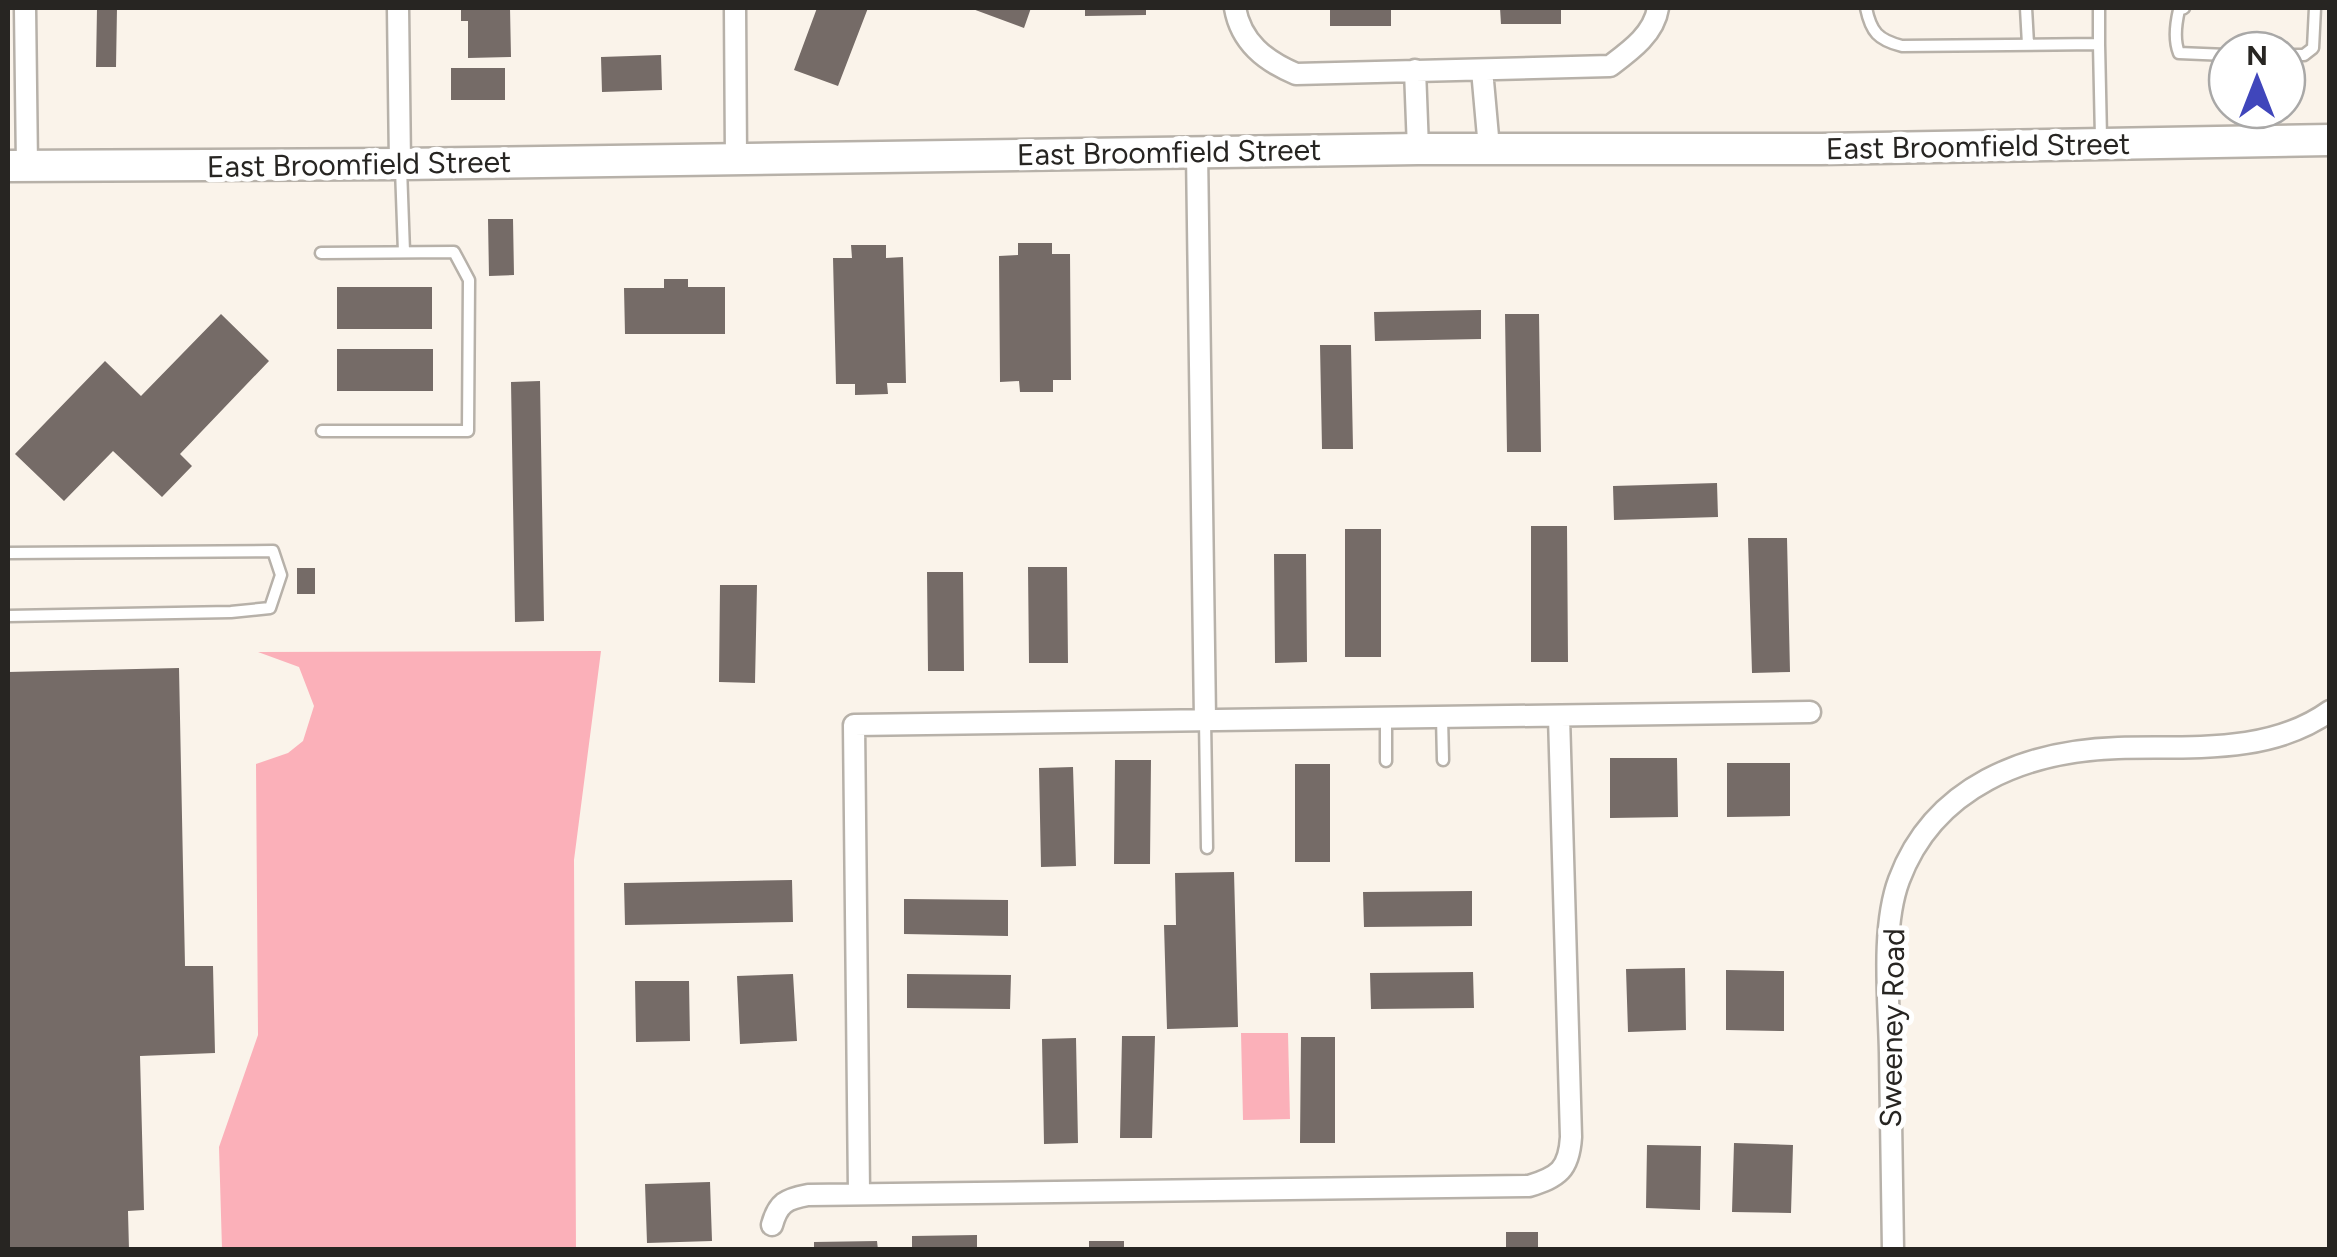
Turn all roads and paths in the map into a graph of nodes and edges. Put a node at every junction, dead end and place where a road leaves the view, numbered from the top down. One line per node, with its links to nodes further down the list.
1 (24, 8): 24 (street)
2 (398, 8): 23 (street)
3 (735, 8): 22 (street)
4 (1235, 8): 15 (street)
5 (1658, 8): 16 (street)
6 (1866, 8): 11 (lane)
7 (2026, 8): 11 (lane)
8 (2099, 8): 12 (lane)
9 (2184, 8): 14 (lane)
10 (2315, 8): 13 (lane)
11 (2028, 44): 12 (lane)
12 (2100, 44): 18 (lane)
13 (2307, 53)
14 (2207, 54)
15 (1415, 70): 16 (street); 20 (street)
16 (1482, 70): 19 (street)
17 (2330, 140): 18 (main road, East Broomfield Street)
18 (2101, 144): 19 (main road, East Broomfield Street)
19 (1489, 148): 20 (main road, East Broomfield Street)
20 (1418, 149): 21 (main road, East Broomfield Street)
21 (1197, 152): 22 (main road, East Broomfield Street); 35 (street)
22 (736, 159): 23 (main road, East Broomfield Street)
23 (400, 164): 24 (main road, East Broomfield Street); 25 (lane)
24 (17, 166)
25 (404, 252): 26 (lane); 27 (lane)
26 (321, 253)
27 (322, 431)
28 (8, 553): 29 (lane)
29 (8, 616)
30 (2330, 711): 41 (street, Sweeney Road)
31 (1810, 712): 33 (street)
32 (1442, 716): 33 (street); 34 (street); 36 (lane)
33 (1559, 716): 39 (street)
34 (1386, 717): 35 (street); 37 (lane)
35 (1205, 719): 38 (lane); 39 (street)
36 (1443, 760)
37 (1386, 761)
38 (1206, 848)
39 (859, 1192): 40 (street)
40 (772, 1224)
41 (1893, 1250)

